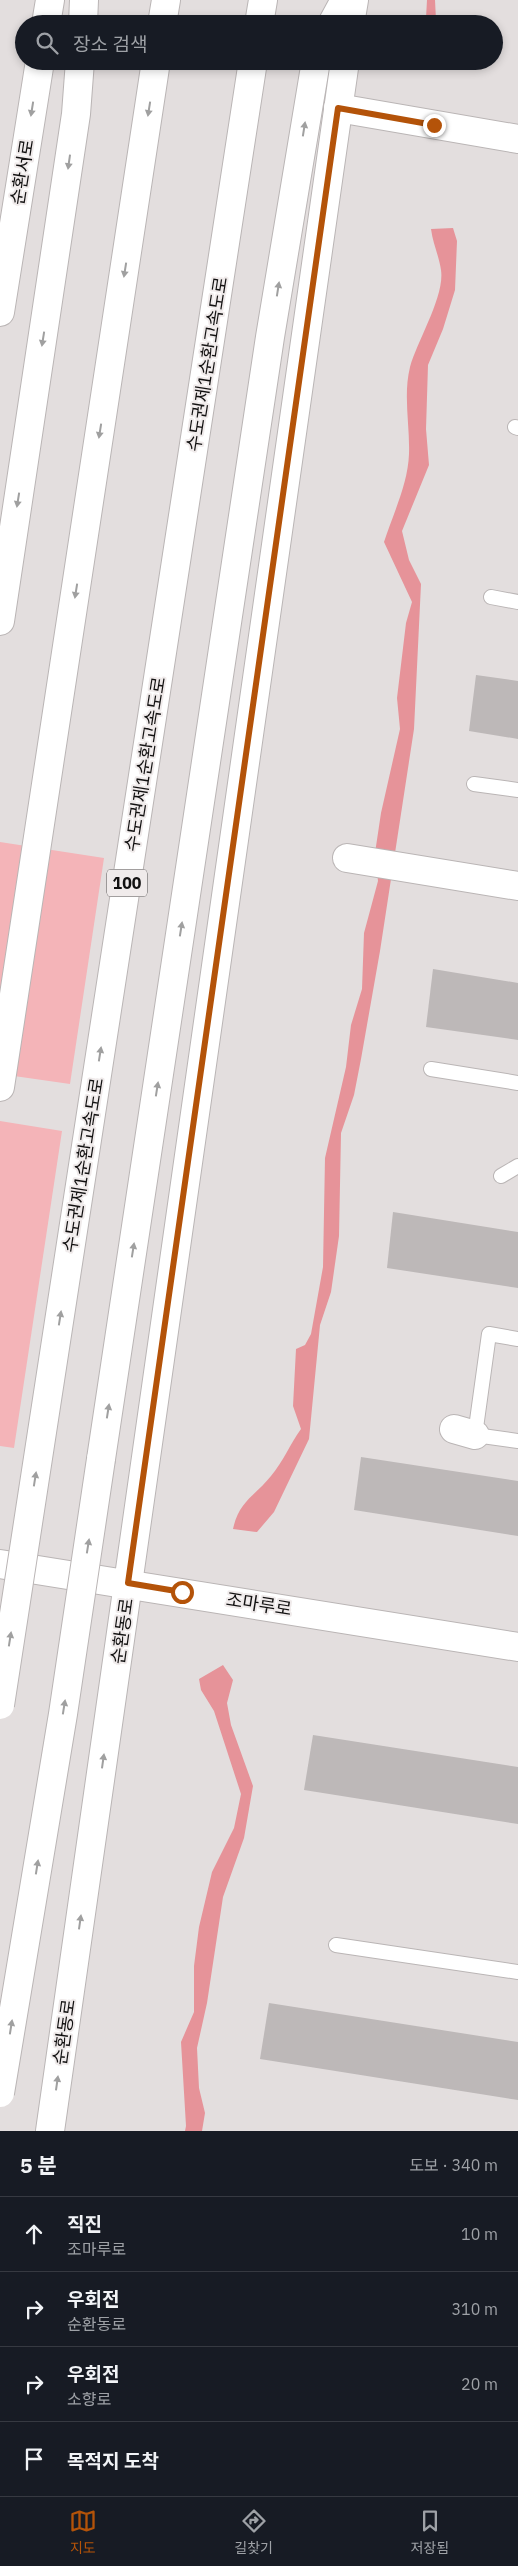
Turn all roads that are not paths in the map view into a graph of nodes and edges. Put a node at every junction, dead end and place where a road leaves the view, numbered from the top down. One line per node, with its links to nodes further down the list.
1 (50, 0): 7 (main road)
2 (84, 0): 8 (main road)
3 (166, 0): 9 (main road)
4 (263, 0): 10 (main road)
5 (345, 0): 11 (main road)
6 (354, 0): 12 (main road)
7 (48, 15)
8 (83, 15)
9 (164, 15)
10 (260, 15)
11 (337, 15)
12 (352, 15)
13 (39, 70): 21 (main road, 순환서로, one-way to 21)
14 (79, 70): 24 (main road, one-way to 24)
15 (155, 70): 31 (main road, one-way to 31)
16 (252, 70): 39 (main road, 수도권제1순환고속도로 / 100, one-way to 16, bridge)
17 (314, 70): 42 (main road, one-way to 17, bridge)
18 (344, 70): 19 (main road, 순환동로)
19 (338, 108): 20 (main road); 37 (main road, 순환동로)
20 (518, 139)
21 (0, 312)
22 (491, 597): 23 (lane)
23 (518, 602)
24 (0, 621)
25 (474, 784): 26 (lane)
26 (518, 790)
27 (347, 858): 28 (main road)
28 (518, 886)
29 (431, 1070): 30 (lane)
30 (518, 1083)
31 (0, 1088)
32 (518, 1166): 33 (lane)
33 (501, 1176)
34 (518, 1339): 35 (lane)
35 (518, 1441)
36 (0, 1564): 37 (main road, 조마루로)
37 (128, 1583): 38 (main road, 조마루로); 43 (main road, 순환동로, one-way to 37)
38 (518, 1646)
39 (0, 1705)
40 (336, 1945): 41 (lane)
41 (518, 1972)
42 (0, 2092)
43 (50, 2131)

